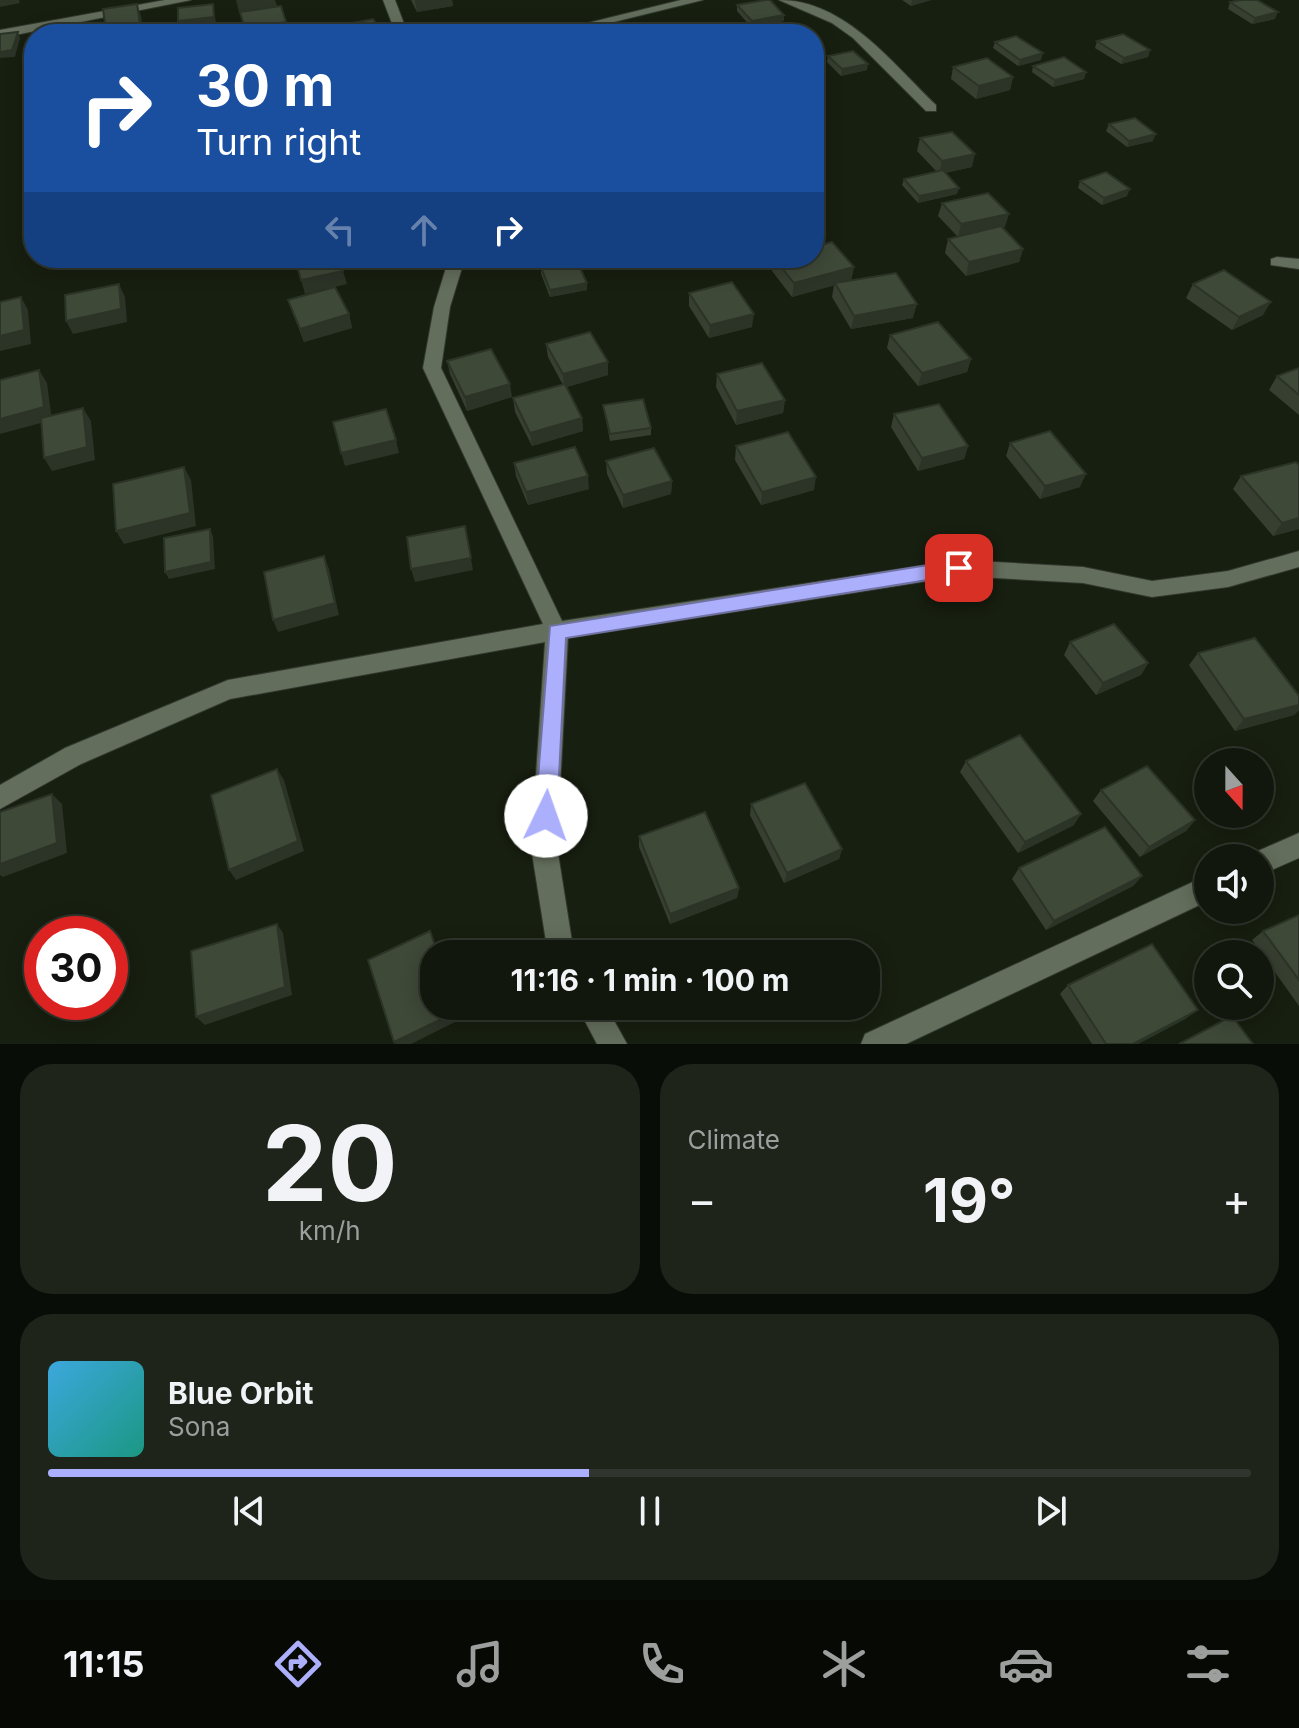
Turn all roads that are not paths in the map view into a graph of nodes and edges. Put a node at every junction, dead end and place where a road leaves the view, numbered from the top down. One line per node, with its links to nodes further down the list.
1 (185, 0): 5 (street)
2 (389, 0): 6 (street)
3 (697, 0): 7 (street)
4 (785, 0): 10 (street)
5 (54, 24)
6 (398, 24)
7 (593, 24)
8 (24, 30): 9 (street)
9 (0, 34)
10 (931, 108)
11 (1277, 262): 12 (street)
12 (1299, 264)
13 (454, 268): 15 (street)
14 (1296, 565): 15 (street)
15 (557, 632): 16 (street); 20 (street)
16 (0, 798)
17 (1299, 845): 18 (street)
18 (1274, 857)
19 (1194, 895): 22 (street)
20 (559, 940)
21 (599, 1020): 23 (street)
22 (915, 1036): 24 (street)
23 (613, 1044)
24 (875, 1044)

